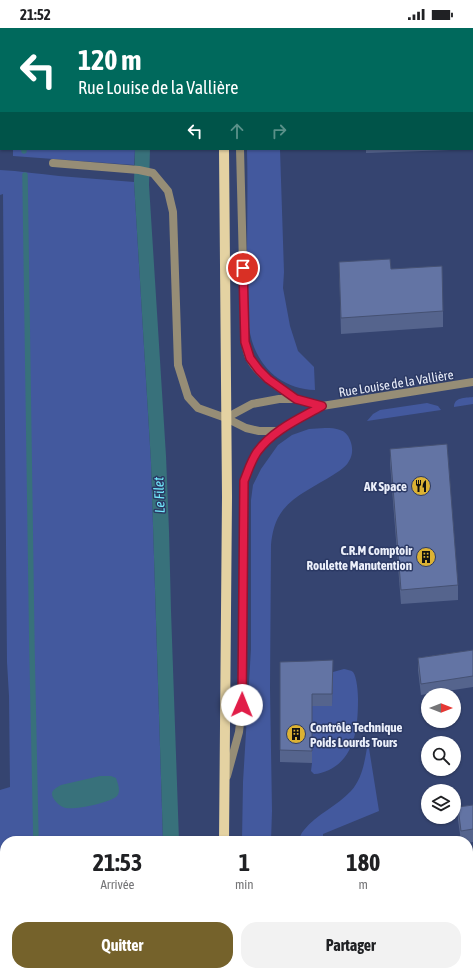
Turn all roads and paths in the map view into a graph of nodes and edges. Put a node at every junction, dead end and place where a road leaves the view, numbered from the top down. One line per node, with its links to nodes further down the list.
1 (224, 150): 7 (main road)
2 (240, 150): 5 (street, Rue Louise de la Vallière)
3 (53, 163): 7 (street)
4 (473, 382): 6 (street, Rue Louise de la Vallière)
5 (296, 399): 6 (street, Rue Louise de la Vallière); 7 (street, Rue Louise de la Vallière)
6 (322, 406): 8 (street, Rue Louise de la Vallière)
7 (226, 418): 8 (street); 9 (main road)
8 (278, 431): 9 (street, Rue Louise de la Vallière)
9 (225, 782): 10 (main road)
10 (224, 836)

